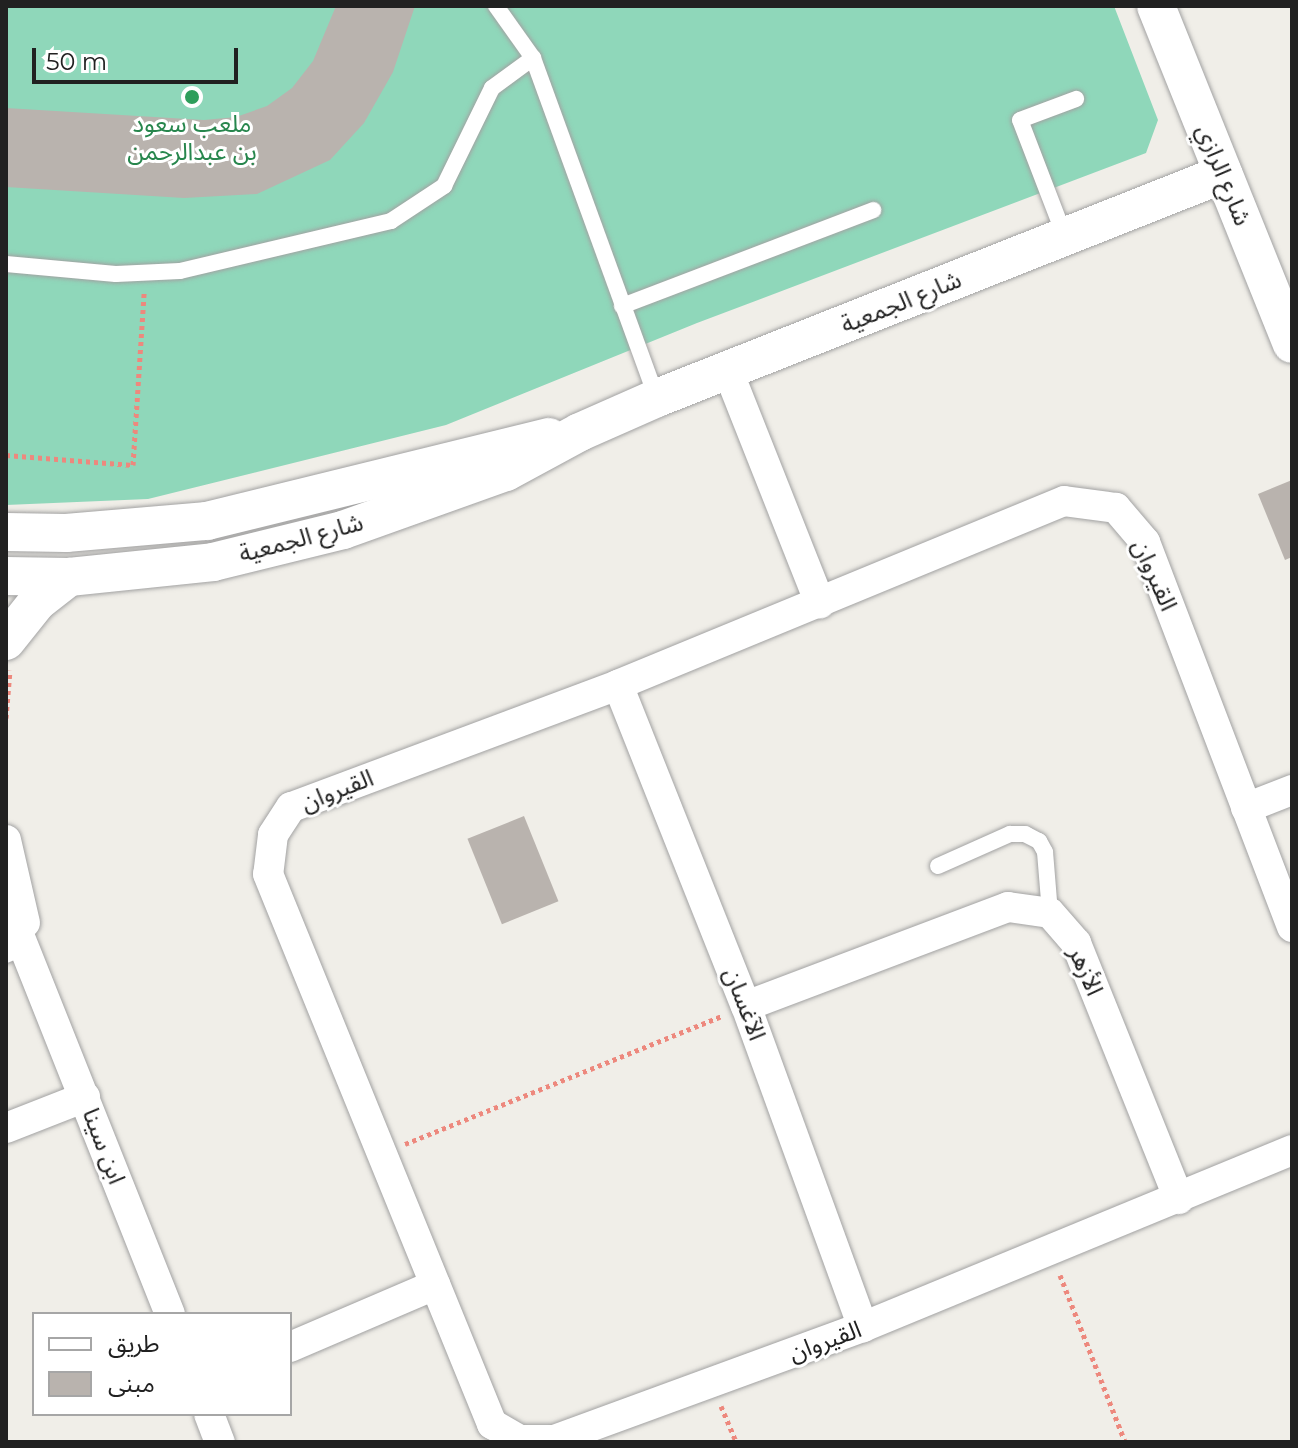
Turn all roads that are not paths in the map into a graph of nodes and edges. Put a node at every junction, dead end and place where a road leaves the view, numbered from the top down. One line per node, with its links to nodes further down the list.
1 (496, 6): 3 (lane)
2 (1156, 6): 5 (street, شارع الرازي)
3 (533, 58): 8 (lane); 9 (lane)
4 (1076, 99): 7 (lane)
5 (1223, 174): 7 (street, شارع الجمعية); 10 (street, شارع الرازي)
6 (873, 210): 9 (lane)
7 (1065, 237): 11 (street, شارع الجمعية)
8 (6, 264)
9 (622, 306): 12 (lane)
10 (1292, 344)
11 (728, 371): 12 (street, شارع الجمعية); 17 (street)
12 (657, 398): 13 (street, شارع الجمعية)
13 (580, 432): 14 (street, شارع الجمعية); 16 (street, شارع الجمعية)
14 (6, 532)
15 (6, 576): 16 (street, شارع الجمعية)
16 (69, 577): 18 (street)
17 (820, 603): 19 (street, القيروان); 21 (street, القيروان)
18 (6, 641)
19 (618, 685): 29 (street, الآغسان); 34 (street, القيروان)
20 (1292, 790): 21 (street)
21 (1246, 808): 26 (street, القيروان)
22 (6, 840): 28 (street, ابن سينا)
23 (938, 866): 25 (lane)
24 (6, 902): 27 (street, ابن سينا)
25 (1050, 913): 29 (street); 33 (street, الأزهر)
26 (1292, 927)
27 (15, 951): 28 (street, ابن سينا)
28 (38, 979): 30 (street, ابن سينا)
29 (746, 1006): 36 (street, الآغسان)
30 (85, 1097): 31 (street); 35 (street, ابن سينا)
31 (6, 1128)
32 (1292, 1150): 33 (street, القيروان)
33 (1179, 1199): 36 (street, القيروان)
34 (435, 1285): 36 (street, القيروان); 37 (street)
35 (169, 1312)
36 (863, 1327)
37 (292, 1346)
38 (210, 1416): 39 (street)
39 (220, 1442)

